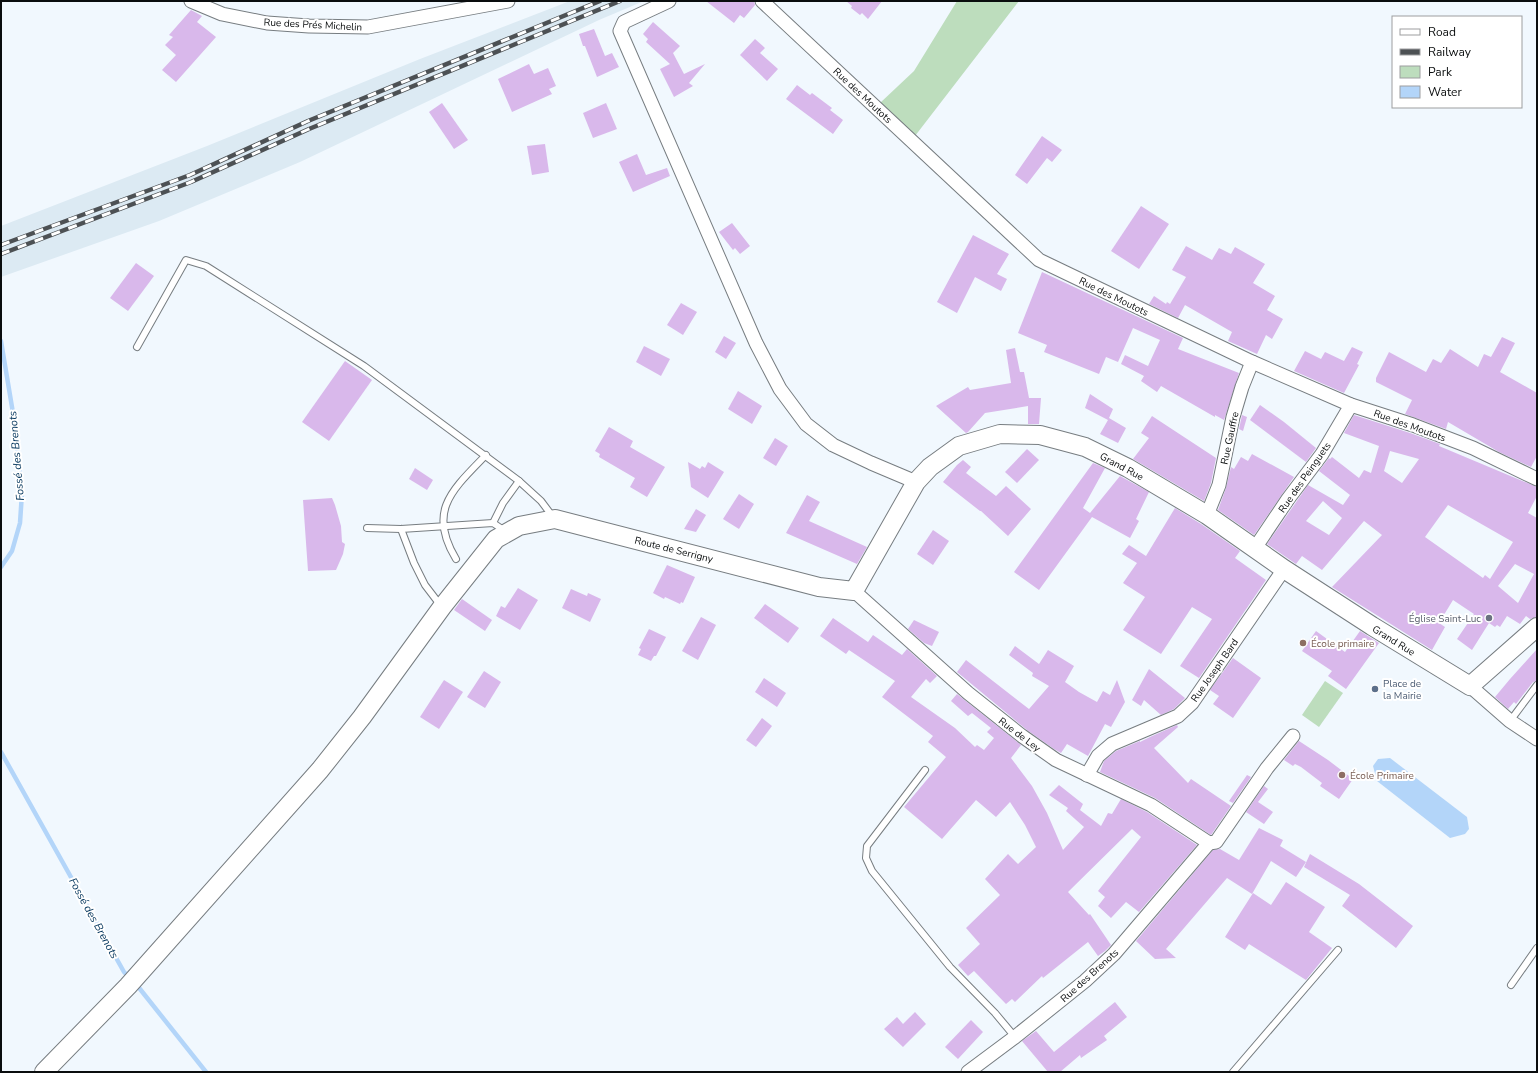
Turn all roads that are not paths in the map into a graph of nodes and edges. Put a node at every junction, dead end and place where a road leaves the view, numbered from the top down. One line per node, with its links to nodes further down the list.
1 (191, 1): 2 (street, Rue des Prés Michelin)
2 (508, 1)
3 (669, 1): 11 (street)
4 (762, 1): 6 (street, Rue des Moutots)
5 (137, 347): 8 (lane)
6 (1252, 362): 7 (street, Rue des Moutots); 12 (street, Rue Gauffre)
7 (1351, 404): 9 (street, Rue des Moutots); 18 (street, Rue des Peinguets)
8 (486, 456): 10 (lane); 14 (lane)
9 (1537, 479)
10 (519, 481): 13 (lane); 17 (lane)
11 (916, 482): 12 (street, Grand Rue); 21 (street, Grand Rue)
12 (1208, 515): 18 (street, Grand Rue)
13 (555, 519): 17 (street, Route de Serrigny); 21 (street, Route de Serrigny)
14 (442, 526): 16 (lane); 17 (lane); 19 (lane)
15 (367, 528): 16 (lane)
16 (401, 528): 22 (lane)
17 (499, 532): 22 (street)
18 (1255, 548): 20 (street, Grand Rue)
19 (456, 559)
20 (1284, 569): 25 (street, Grand Rue); 30 (street, Rue Joseph Bard)
21 (854, 592): 30 (street, Rue de Ley)
22 (442, 607): 36 (street)
23 (1537, 627): 25 (street)
24 (1537, 685): 26 (lane)
25 (1470, 686): 26 (street)
26 (1510, 720): 28 (street)
27 (1293, 736): 31 (street)
28 (1537, 739)
29 (925, 770): 35 (lane)
30 (1087, 775): 31 (street, Rue de Ley)
31 (1209, 843): 35 (street, Rue des Brenots)
32 (1537, 948): 34 (lane)
33 (1338, 950): 38 (lane)
34 (1511, 985)
35 (1015, 1037): 37 (street, Rue des Brenots)
36 (44, 1072)
37 (968, 1072)
38 (1233, 1072)

